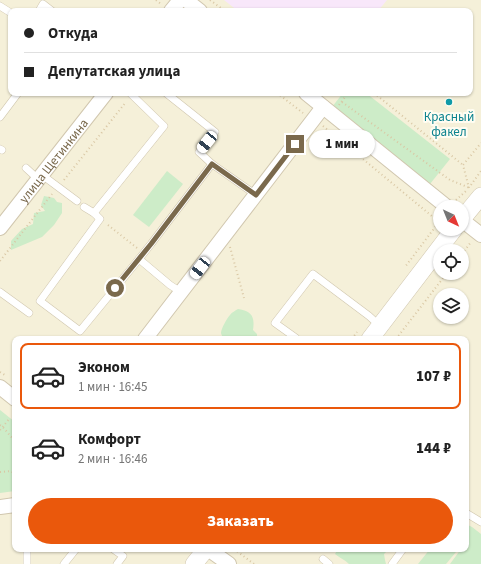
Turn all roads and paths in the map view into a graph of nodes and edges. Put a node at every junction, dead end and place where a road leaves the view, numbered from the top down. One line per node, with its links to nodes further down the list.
1 (156, 0): 7 (path)
2 (180, 0): 7 (street)
3 (186, 0): 8 (street)
4 (210, 0): 9 (path)
5 (41, 8): 6 (lane)
6 (49, 8)
7 (167, 8)
8 (196, 8)
9 (220, 8)
10 (16, 96): 21 (lane)
11 (104, 96): 28 (street, улица Щетинкина)
12 (129, 96): 29 (path)
13 (133, 96): 37 (lane)
14 (170, 96): 24 (lane)
15 (281, 96): 20 (path)
16 (310, 96): 19 (street)
17 (346, 96): 30 (path)
18 (378, 96): 25 (path)
19 (323, 107): 31 (street); 32 (street)
20 (303, 113)
21 (0, 117)
22 (320, 124): 38 (path)
23 (481, 143): 25 (path)
24 (212, 164): 31 (lane); 45 (lane)
25 (463, 166): 30 (path)
26 (26, 168): 28 (lane)
27 (481, 171): 30 (path)
28 (40, 177): 29 (lane); 41 (street, улица Щетинкина)
29 (58, 187): 34 (lane); 46 (path)
30 (476, 194): 33 (path); 36 (street)
31 (256, 195): 49 (street)
32 (448, 200)
33 (460, 200)
34 (77, 201)
35 (84, 207): 37 (lane)
36 (469, 207)
37 (94, 213): 39 (lane)
38 (433, 214)
39 (100, 219): 45 (path); 45 (lane)
40 (469, 226): 42 (street)
41 (0, 228)
42 (481, 235)
43 (440, 236): 52 (street)
44 (230, 245): 50 (path)
45 (141, 256): 49 (lane)
46 (0, 261)
47 (442, 280): 55 (path)
48 (0, 292): 51 (lane)
49 (181, 292): 53 (street)
50 (244, 298)
51 (29, 313)
52 (375, 332): 54 (lane)
53 (147, 336)
54 (293, 336)
55 (398, 336)
56 (0, 387): 57 (street)
57 (12, 397)
58 (10, 418): 59 (path)
59 (1, 426): 60 (path); 61 (path)
60 (0, 430)
61 (12, 438)
62 (0, 472): 63 (path)
63 (12, 472)
64 (12, 505): 65 (street)
65 (0, 507)
66 (469, 515): 67 (lane)
67 (481, 522)
68 (27, 552): 76 (lane)
69 (74, 552): 77 (lane)
70 (117, 552): 78 (lane)
71 (204, 552): 79 (street)
72 (211, 552): 80 (street)
73 (238, 552): 81 (path)
74 (401, 552): 83 (lane)
75 (323, 559): 82 (lane)
76 (27, 564)
77 (64, 564)
78 (117, 564)
79 (194, 564)
80 (229, 564)
81 (254, 564)
82 (329, 564)
83 (392, 564)

